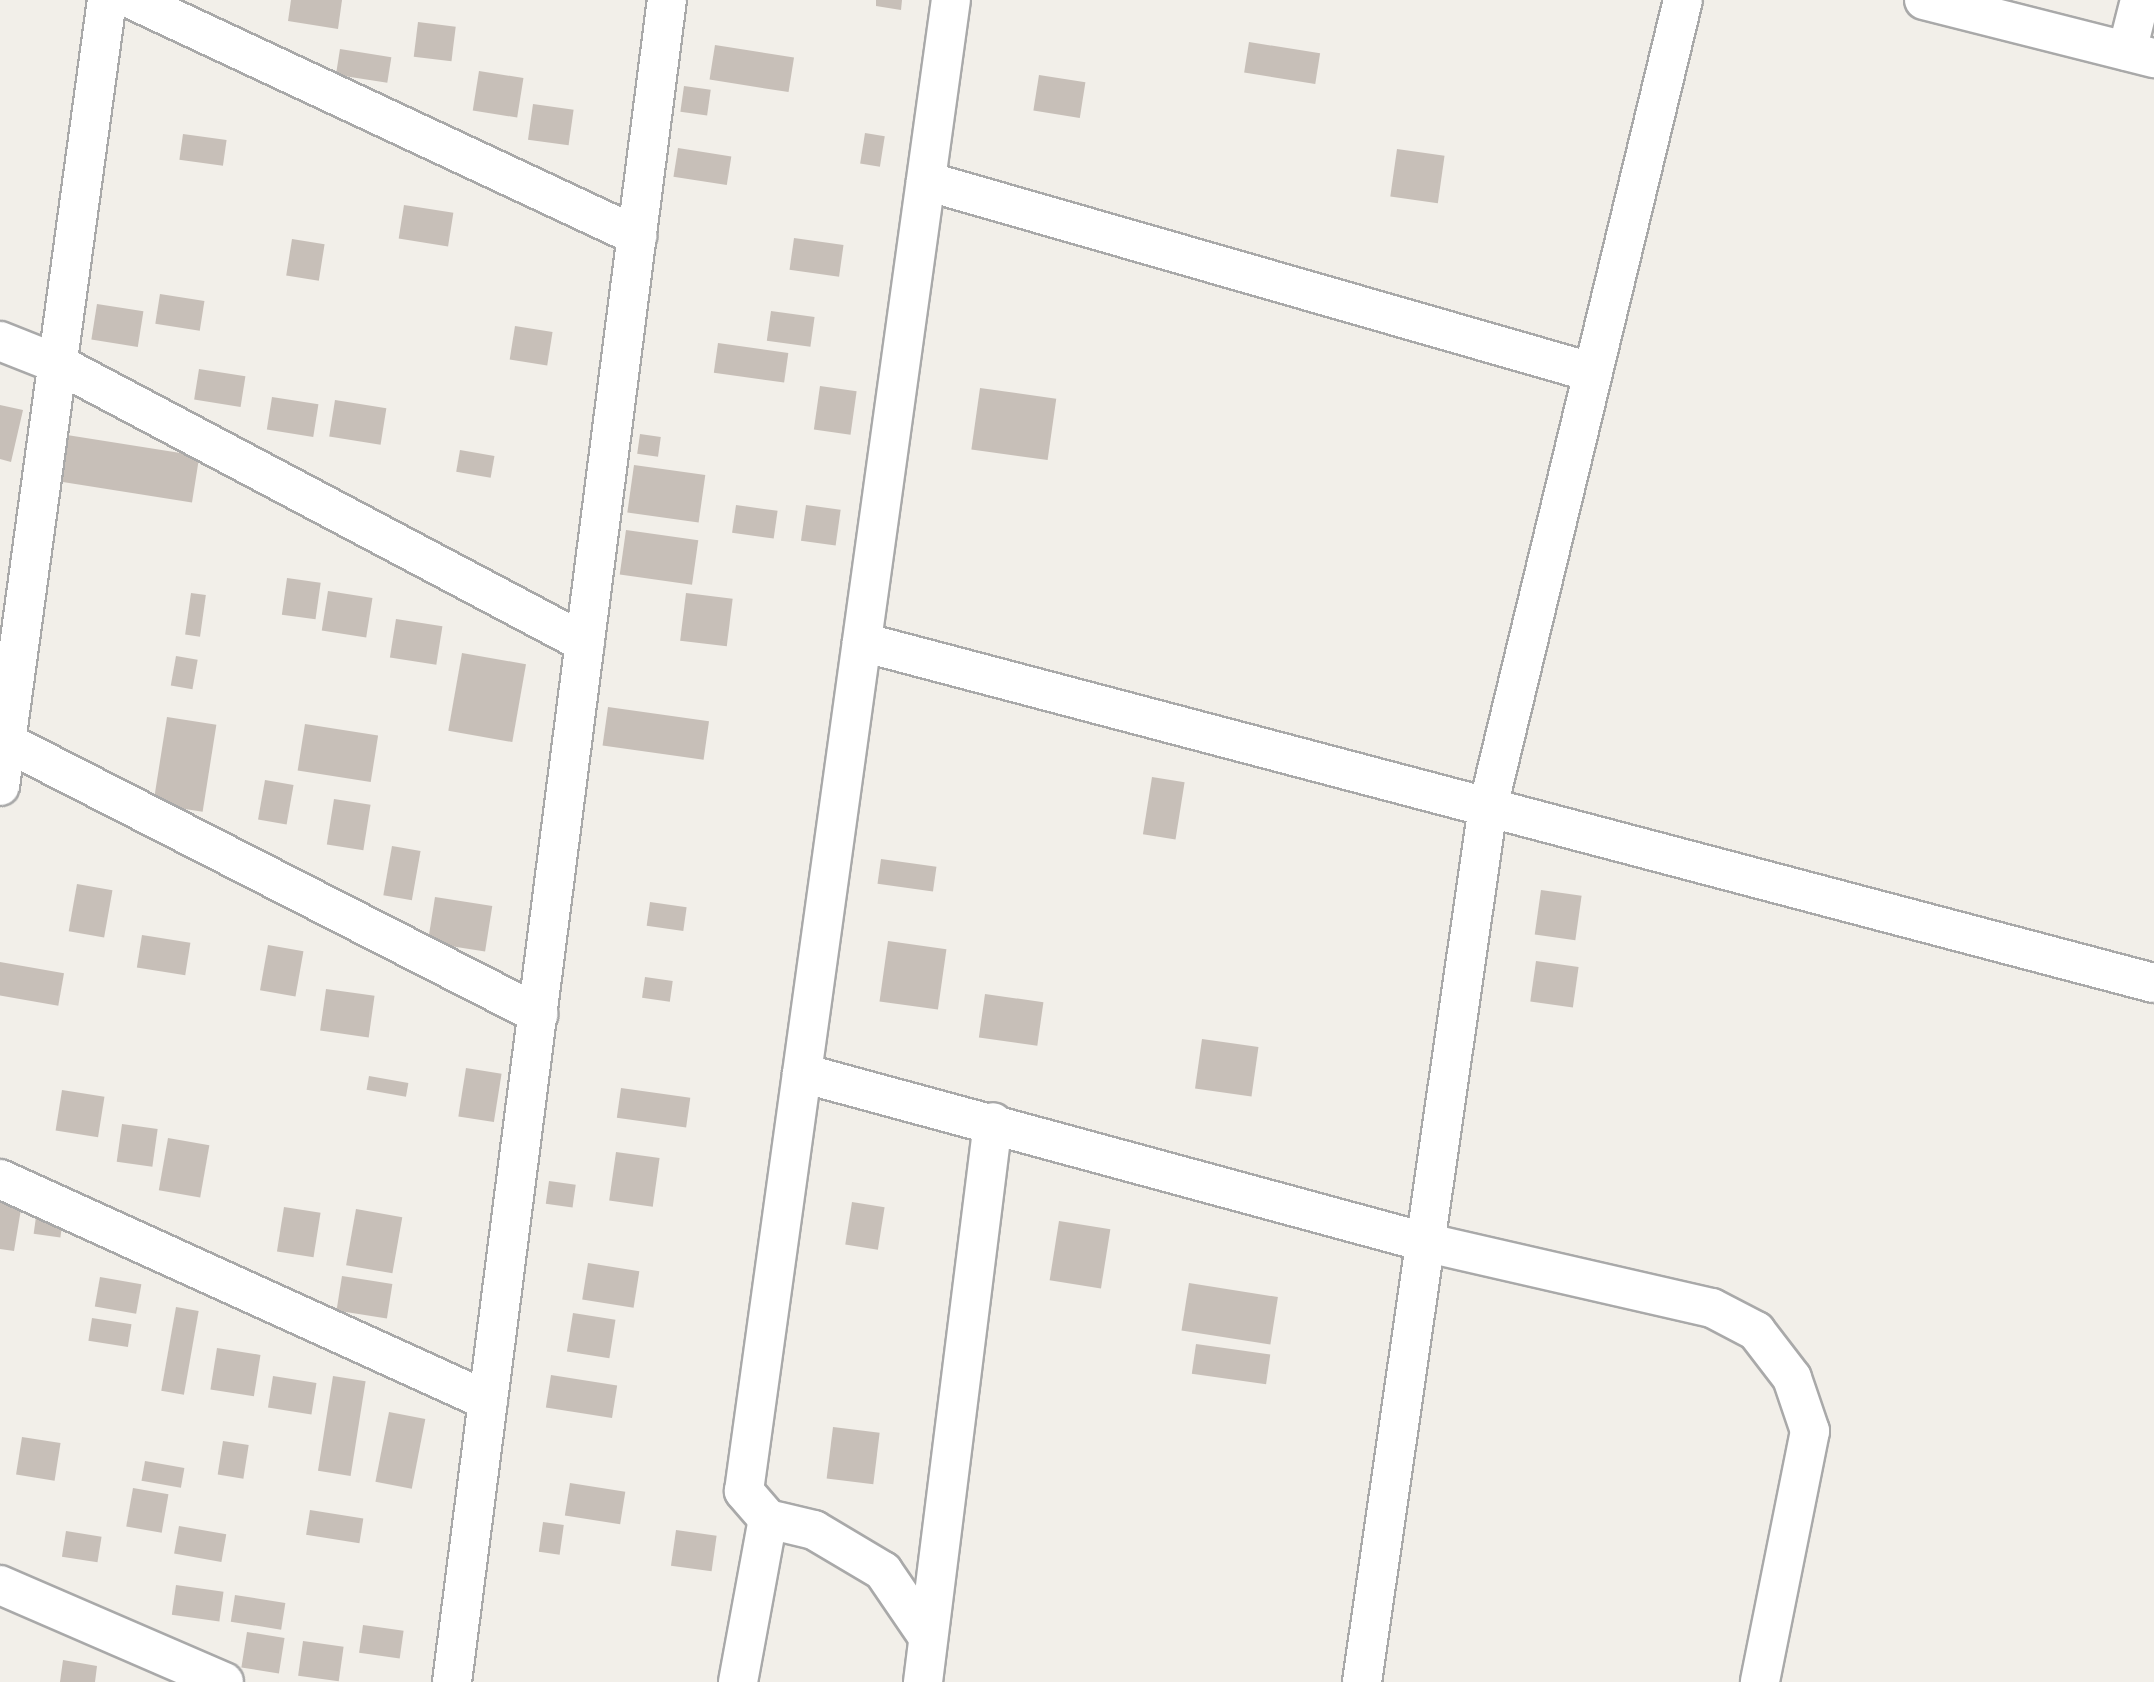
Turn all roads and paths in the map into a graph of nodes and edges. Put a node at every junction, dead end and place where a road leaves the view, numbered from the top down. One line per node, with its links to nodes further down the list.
1 (107, 0): 12 (street)
2 (133, 0): 10 (street)
3 (668, 0): 10 (street)
4 (950, 0): 9 (street)
5 (1683, 0): 13 (street)
6 (1924, 0): 8 (street)
7 (2140, 0): 8 (street)
8 (2140, 55)
9 (926, 181): 13 (street); 14 (street)
10 (637, 236): 15 (street)
11 (0, 341): 12 (street)
12 (58, 364): 15 (street); 16 (street)
13 (1592, 372): 18 (street)
14 (862, 642): 18 (street); 21 (street)
15 (585, 643): 20 (street)
16 (6, 742): 17 (street); 20 (street)
17 (0, 786)
18 (1488, 807): 19 (street); 24 (street)
19 (2154, 983)
20 (538, 1014): 25 (street)
21 (802, 1073): 22 (street); 26 (street)
22 (993, 1122): 24 (street); 28 (street)
23 (0, 1179): 25 (street)
24 (1428, 1243): 33 (street); 34 (street)
25 (488, 1400): 30 (street)
26 (768, 1518): 28 (street); 31 (street)
27 (0, 1584): 29 (street)
28 (926, 1634): 32 (street)
29 (224, 1682)
30 (452, 1682)
31 (738, 1682)
32 (923, 1682)
33 (1362, 1682)
34 (1760, 1682)

